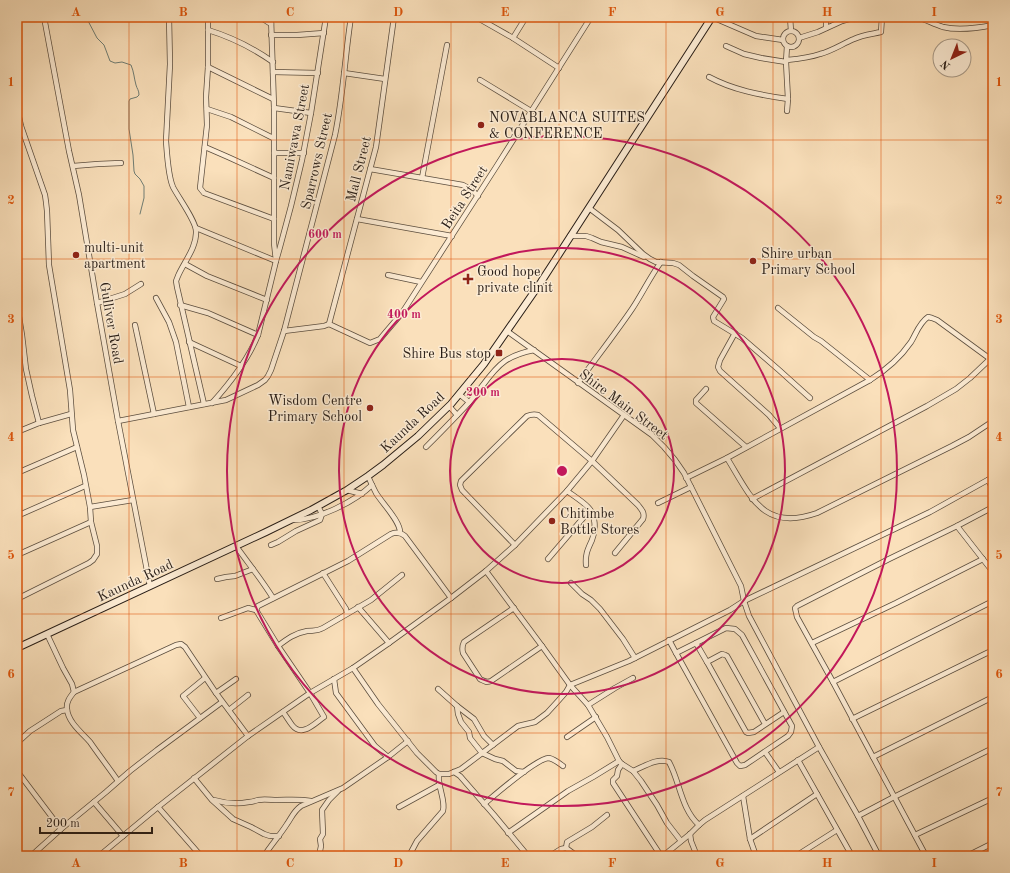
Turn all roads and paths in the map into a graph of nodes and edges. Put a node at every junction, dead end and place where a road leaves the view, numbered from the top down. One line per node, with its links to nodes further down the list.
1 (44, 17): 54 (street, Gulliver Road)
2 (169, 17): 62 (street)
3 (208, 17): 21 (street)
4 (260, 17): 18 (street)
5 (271, 17): 18 (street)
6 (326, 17): 23 (street, Namiwawa Street)
7 (351, 17): 37 (street, Sparrows Street)
8 (394, 17): 39 (street, Mall Street)
9 (476, 17): 25 (street)
10 (526, 17): 25 (street)
11 (591, 17): 34 (street, Beita Street)
12 (712, 17): 27 (street); 59 (main road, Kaunda Road)
13 (790, 17): 22 (street)
14 (826, 17): 20 (street)
15 (856, 17): 20 (street)
16 (882, 17): 31 (street)
17 (917, 17): 19 (street)
18 (271, 24): 24 (street)
19 (993, 25)
20 (826, 28): 26 (street)
21 (208, 30): 32 (street); 33 (street)
22 (791, 31): 26 (street); 27 (street)
23 (324, 33): 24 (street); 36 (street, Namiwawa Street)
24 (271, 35): 32 (street)
25 (512, 38): 34 (street)
26 (799, 38): 30 (street)
27 (783, 40): 30 (street)
28 (447, 45): 57 (street)
29 (726, 46): 31 (street)
30 (787, 46): 31 (street)
31 (786, 61): 42 (street)
32 (273, 62): 35 (street)
33 (208, 67): 41 (street); 45 (street)
34 (559, 68): 46 (street, Beita Street)
35 (273, 72): 36 (street); 41 (street)
36 (318, 73): 48 (street, Namiwawa Street)
37 (344, 73): 39 (street); 80 (street, Sparrows Street)
38 (709, 77): 42 (street)
39 (385, 79): 55 (street, Mall Street)
40 (480, 80): 46 (street)
41 (273, 99): 44 (street)
42 (788, 99): 47 (street)
43 (17, 108): 98 (street)
44 (274, 108): 48 (street); 49 (street)
45 (207, 109): 49 (street); 50 (street)
46 (531, 110): 58 (street, Beita Street)
47 (787, 111)
48 (311, 113): 52 (street, Namiwawa Street)
49 (273, 138): 51 (street)
50 (205, 147): 56 (street); 60 (street)
51 (274, 153): 52 (street); 56 (street)
52 (304, 153): 66 (street, Namiwawa Street)
53 (121, 163): 54 (street)
54 (73, 166): 75 (street, Gulliver Road)
55 (370, 169): 57 (street); 61 (street, Mall Street)
56 (274, 178): 60 (street)
57 (422, 178): 58 (street)
58 (478, 196): 63 (street, Beita Street)
59 (589, 208): 64 (main road, Kaunda Road); 65 (street)
60 (274, 219): 66 (street)
61 (358, 219): 63 (street); 79 (street, Mall Street)
62 (196, 228): 66 (street); 68 (street)
63 (452, 236): 70 (street, Beita Street)
64 (570, 236): 65 (street); 81 (main road, Kaunda Road)
65 (650, 259): 67 (street)
66 (276, 261): 73 (street, Namiwawa Street)
67 (662, 262): 82 (street); 89 (street)
68 (184, 264): 73 (street); 76 (street)
69 (388, 276): 70 (street)
70 (421, 282): 79 (street, Beita Street)
71 (141, 284): 75 (street)
72 (156, 298): 97 (street)
73 (267, 300): 83 (street, Namiwawa Street)
74 (17, 304): 104 (street)
75 (97, 304): 103 (street, Gulliver Road)
76 (180, 305): 83 (street); 84 (street)
77 (778, 308): 88 (street)
78 (135, 324): 99 (street)
79 (329, 324): 80 (street)
80 (284, 331): 94 (street, Sparrows Street)
81 (507, 331): 85 (street, Shire Main Street); 91 (main road, Kaunda Road)
82 (735, 334): 92 (street); 105 (street)
83 (258, 335): 87 (street, Namiwawa Street)
84 (189, 342): 87 (street); 95 (street)
85 (534, 350): 89 (street, Shire Main Street); 93 (street)
86 (991, 360): 88 (street); 124 (street)
87 (241, 366): 94 (street, Namiwawa Street)
88 (870, 380): 105 (street)
89 (578, 383): 101 (street, Shire Main Street)
90 (706, 389): 109 (street)
91 (459, 394): 93 (street); 96 (main road, Kaunda Road)
92 (810, 398)
93 (469, 402): 100 (street)
94 (212, 403): 95 (street, Sparrows Street)
95 (204, 404): 97 (street, Sparrows Street)
96 (449, 406): 100 (street); 113 (main road, Kaunda Road)
97 (189, 407): 99 (street, Sparrows Street)
98 (71, 414): 104 (street); 107 (street)
99 (154, 414): 103 (street, Sparrows Street)
100 (456, 415): 108 (street)
101 (624, 415): 111 (street); 115 (street, Shire Main Street)
102 (993, 420): 124 (street)
103 (118, 421): 125 (street, Gulliver Road)
104 (39, 423): 106 (street)
105 (780, 428): 109 (street)
106 (17, 432)
107 (76, 447): 112 (street); 118 (street)
108 (426, 447)
109 (746, 447): 110 (street)
110 (727, 458): 115 (street); 124 (street)
111 (592, 461): 122 (street); 140 (street); 142 (street)
112 (17, 473)
113 (368, 476): 117 (street); 121 (main road, Kaunda Road)
114 (993, 477): 116 (street)
115 (686, 478): 119 (street, Shire Main Street)
116 (988, 480): 120 (street); 158 (street)
117 (372, 485): 123 (street); 138 (street)
118 (85, 486): 129 (street); 133 (street)
119 (691, 487): 127 (street); 158 (street, Shire Main Street)
120 (993, 489)
121 (345, 491): 123 (street); 126 (street); 128 (main road, Kaunda Road)
122 (567, 491): 131 (street); 140 (street)
123 (362, 494): 126 (street)
124 (752, 499)
125 (133, 500): 129 (street); 154 (street, Gulliver Road)
126 (349, 501): 132 (street)
127 (658, 503)
128 (318, 506): 132 (street); 134 (main road, Kaunda Road)
129 (90, 507): 135 (street)
130 (993, 507): 136 (street)
131 (590, 510): 144 (street); 146 (street)
132 (322, 514): 134 (street); 137 (street)
133 (17, 516)
134 (291, 520): 137 (street); 141 (main road, Kaunda Road)
135 (91, 522): 143 (street); 157 (street)
136 (957, 526): 145 (street); 169 (street)
137 (296, 532): 139 (street)
138 (400, 533): 150 (street); 156 (street)
139 (271, 545)
140 (515, 545): 148 (street)
141 (236, 546): 147 (street); 154 (main road, Kaunda Road)
142 (615, 553)
143 (17, 555)
144 (548, 559)
145 (983, 559): 149 (street); 169 (street)
146 (586, 565)
147 (253, 569): 152 (street); 155 (street)
148 (486, 571): 156 (street); 161 (street)
149 (993, 572)
150 (323, 574): 155 (street); 163 (street)
151 (402, 575): 160 (street)
152 (217, 579)
153 (571, 583): 175 (street)
154 (150, 586): 165 (main road, Kaunda Road)
155 (273, 598): 162 (street)
156 (451, 598): 167 (street)
157 (17, 600)
158 (744, 601): 166 (street); 206 (street, Shire Main Street)
159 (993, 601): 182 (street)
160 (358, 607): 163 (street); 167 (street)
161 (514, 608): 171 (street); 171 (street)
162 (256, 610): 164 (street); 170 (street)
163 (347, 614): 170 (street)
164 (221, 618)
165 (47, 634): 172 (main road, Kaunda Road); 185 (street)
166 (669, 640): 174 (street); 175 (street)
167 (388, 643): 177 (street)
168 (696, 643): 174 (street); 176 (street); 196 (street)
169 (812, 644): 182 (street)
170 (278, 646): 187 (street)
171 (542, 646): 183 (street)
172 (17, 648)
173 (993, 650): 199 (street)
174 (676, 654): 208 (street)
175 (636, 658): 183 (street)
176 (707, 662): 200 (street); 200 (street)
177 (353, 668): 181 (street); 203 (street)
178 (205, 678): 185 (street); 186 (street); 197 (street)
179 (633, 678): 192 (street)
180 (236, 679): 186 (street)
181 (334, 679): 187 (street); 210 (street)
182 (833, 682): 199 (street)
183 (570, 685): 192 (street); 205 (street)
184 (438, 689): 191 (street)
185 (74, 692): 193 (street)
186 (216, 693): 190 (street)
187 (310, 693): 195 (street); 195 (street)
188 (248, 695): 194 (street)
189 (993, 697): 211 (street)
190 (222, 702): 194 (street); 197 (street)
191 (457, 706): 205 (street); 209 (street)
192 (588, 706): 198 (street)
193 (67, 710): 204 (street); 222 (street)
194 (228, 710): 201 (street)
195 (283, 712): 201 (street)
196 (784, 712): 200 (street); 208 (street)
197 (200, 718): 222 (street)
198 (596, 718): 202 (street); 213 (street)
199 (852, 719): 211 (street)
200 (766, 724)
201 (248, 736): 221 (street)
202 (567, 737)
203 (408, 741): 210 (street); 220 (street)
204 (17, 743)
205 (493, 745): 209 (street)
206 (819, 747): 212 (street); 236 (street, Shire Main Street)
207 (993, 748): 227 (street)
208 (765, 752): 219 (street)
209 (482, 753): 217 (street); 218 (street)
210 (388, 757): 224 (street)
211 (872, 757): 227 (street)
212 (798, 760): 219 (street); 225 (street)
213 (621, 762): 216 (street); 240 (street); 258 (street)
214 (563, 766): 218 (street)
215 (17, 771): 238 (street)
216 (633, 771): 237 (street); 246 (street)
217 (454, 772): 220 (street); 232 (street)
218 (524, 772): 232 (street)
219 (779, 772): 226 (street)
220 (439, 774): 223 (street)
221 (194, 778): 229 (street); 233 (street)
222 (118, 781): 231 (street)
223 (439, 785): 234 (street); 254 (street)
224 (343, 788): 230 (street); 253 (street)
225 (817, 794): 239 (street); 245 (street)
226 (742, 796): 237 (street); 245 (street)
227 (894, 797): 236 (street); 242 (street)
228 (993, 798): 242 (street)
229 (212, 800): 230 (street); 244 (street)
230 (312, 801): 244 (street)
231 (94, 802): 238 (street); 243 (street)
232 (484, 804): 240 (street)
233 (158, 807): 243 (street); 251 (street)
234 (399, 807)
235 (607, 815): 248 (street)
236 (858, 816): 263 (street, Shire Main Street)
237 (699, 825): 241 (street)
238 (61, 829): 249 (street)
239 (837, 830): 261 (street); 262 (street)
240 (508, 833): 255 (street)
241 (690, 834): 246 (street); 259 (street)
242 (915, 835): 264 (street)
243 (123, 836): 250 (street)
244 (279, 836): 252 (street)
245 (750, 839): 260 (street)
246 (681, 841): 258 (street)
247 (993, 843): 265 (street)
248 (566, 848): 256 (street); 257 (street)
249 (31, 856)
250 (99, 856)
251 (201, 856)
252 (264, 856)
253 (319, 856)
254 (409, 856)
255 (528, 856)
256 (550, 856)
257 (577, 856)
258 (662, 856)
259 (697, 856)
260 (756, 856)
261 (796, 856)
262 (852, 856)
263 (879, 856)
264 (926, 856)
265 (967, 856)

